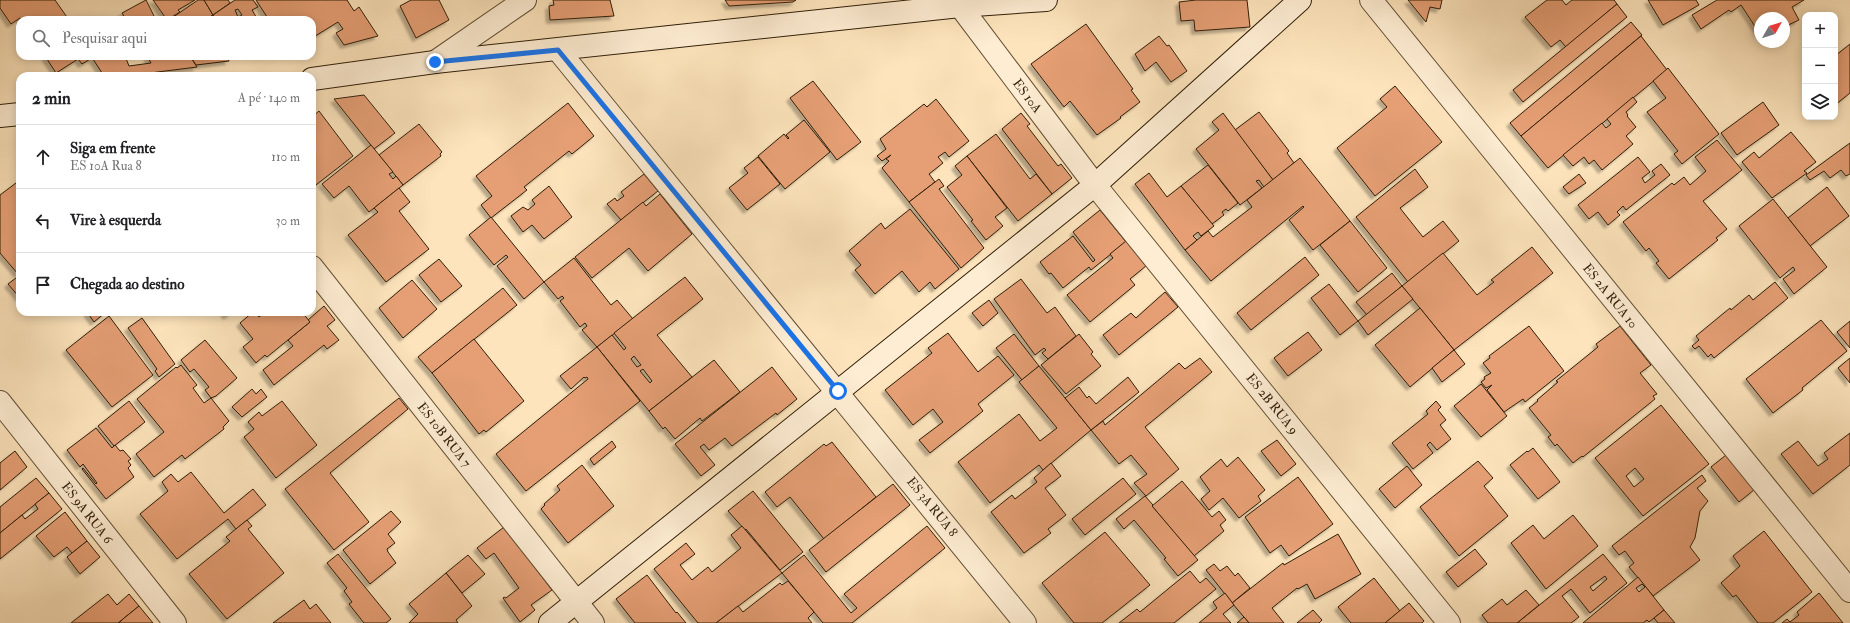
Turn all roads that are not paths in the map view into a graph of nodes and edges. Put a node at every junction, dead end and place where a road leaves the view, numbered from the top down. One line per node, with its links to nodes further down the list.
1 (525, 0): 7 (street)
2 (1046, 0): 5 (street)
3 (1300, 0): 11 (street)
4 (1371, 0): 15 (street, ES 2A RUA 10)
5 (960, 6): 6 (street); 11 (street, ES 10A)
6 (558, 50): 7 (street); 13 (street, ES 3A RUA 8)
7 (435, 62): 8 (street)
8 (316, 78)
9 (16, 114): 10 (street)
10 (0, 116)
11 (1095, 185): 13 (street); 21 (street, ES 2B RUA 9)
12 (316, 272): 16 (street, ES 10B RUA 7)
13 (838, 391): 16 (street); 20 (street, ES 3A RUA 8)
14 (0, 402): 17 (street, ES 9A RUA 6)
15 (1850, 591)
16 (576, 602): 18 (street); 19 (street, ES 10B RUA 7)
17 (175, 623)
18 (550, 623)
19 (593, 623)
20 (1025, 623)
21 (1449, 623)

